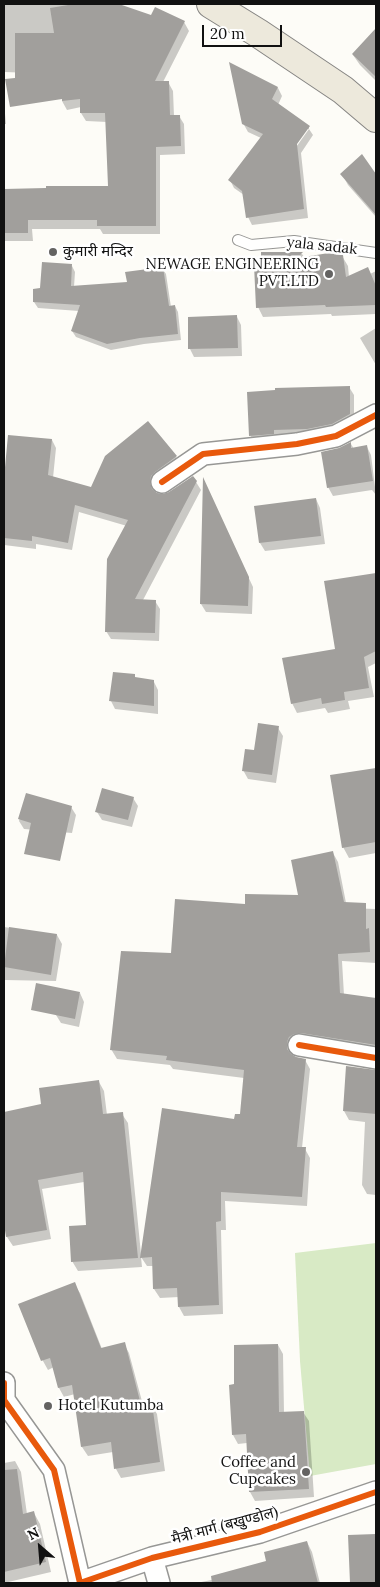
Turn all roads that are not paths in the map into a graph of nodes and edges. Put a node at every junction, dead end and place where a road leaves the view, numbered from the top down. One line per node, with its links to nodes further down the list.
1 (211, 4): 2 (main road)
2 (376, 118)
3 (238, 240): 4 (lane, yala sadak)
4 (376, 252)
5 (376, 416): 6 (street)
6 (162, 482)
7 (299, 1045): 8 (street)
8 (376, 1058)
9 (4, 1383): 12 (street)
10 (376, 1492): 11 (street, मैत्री मार्ग (बखुण्डोल))
11 (152, 1558): 12 (street, मैत्री मार्ग (बखुण्डोल)); 13 (street)
12 (80, 1583)
13 (159, 1583)

